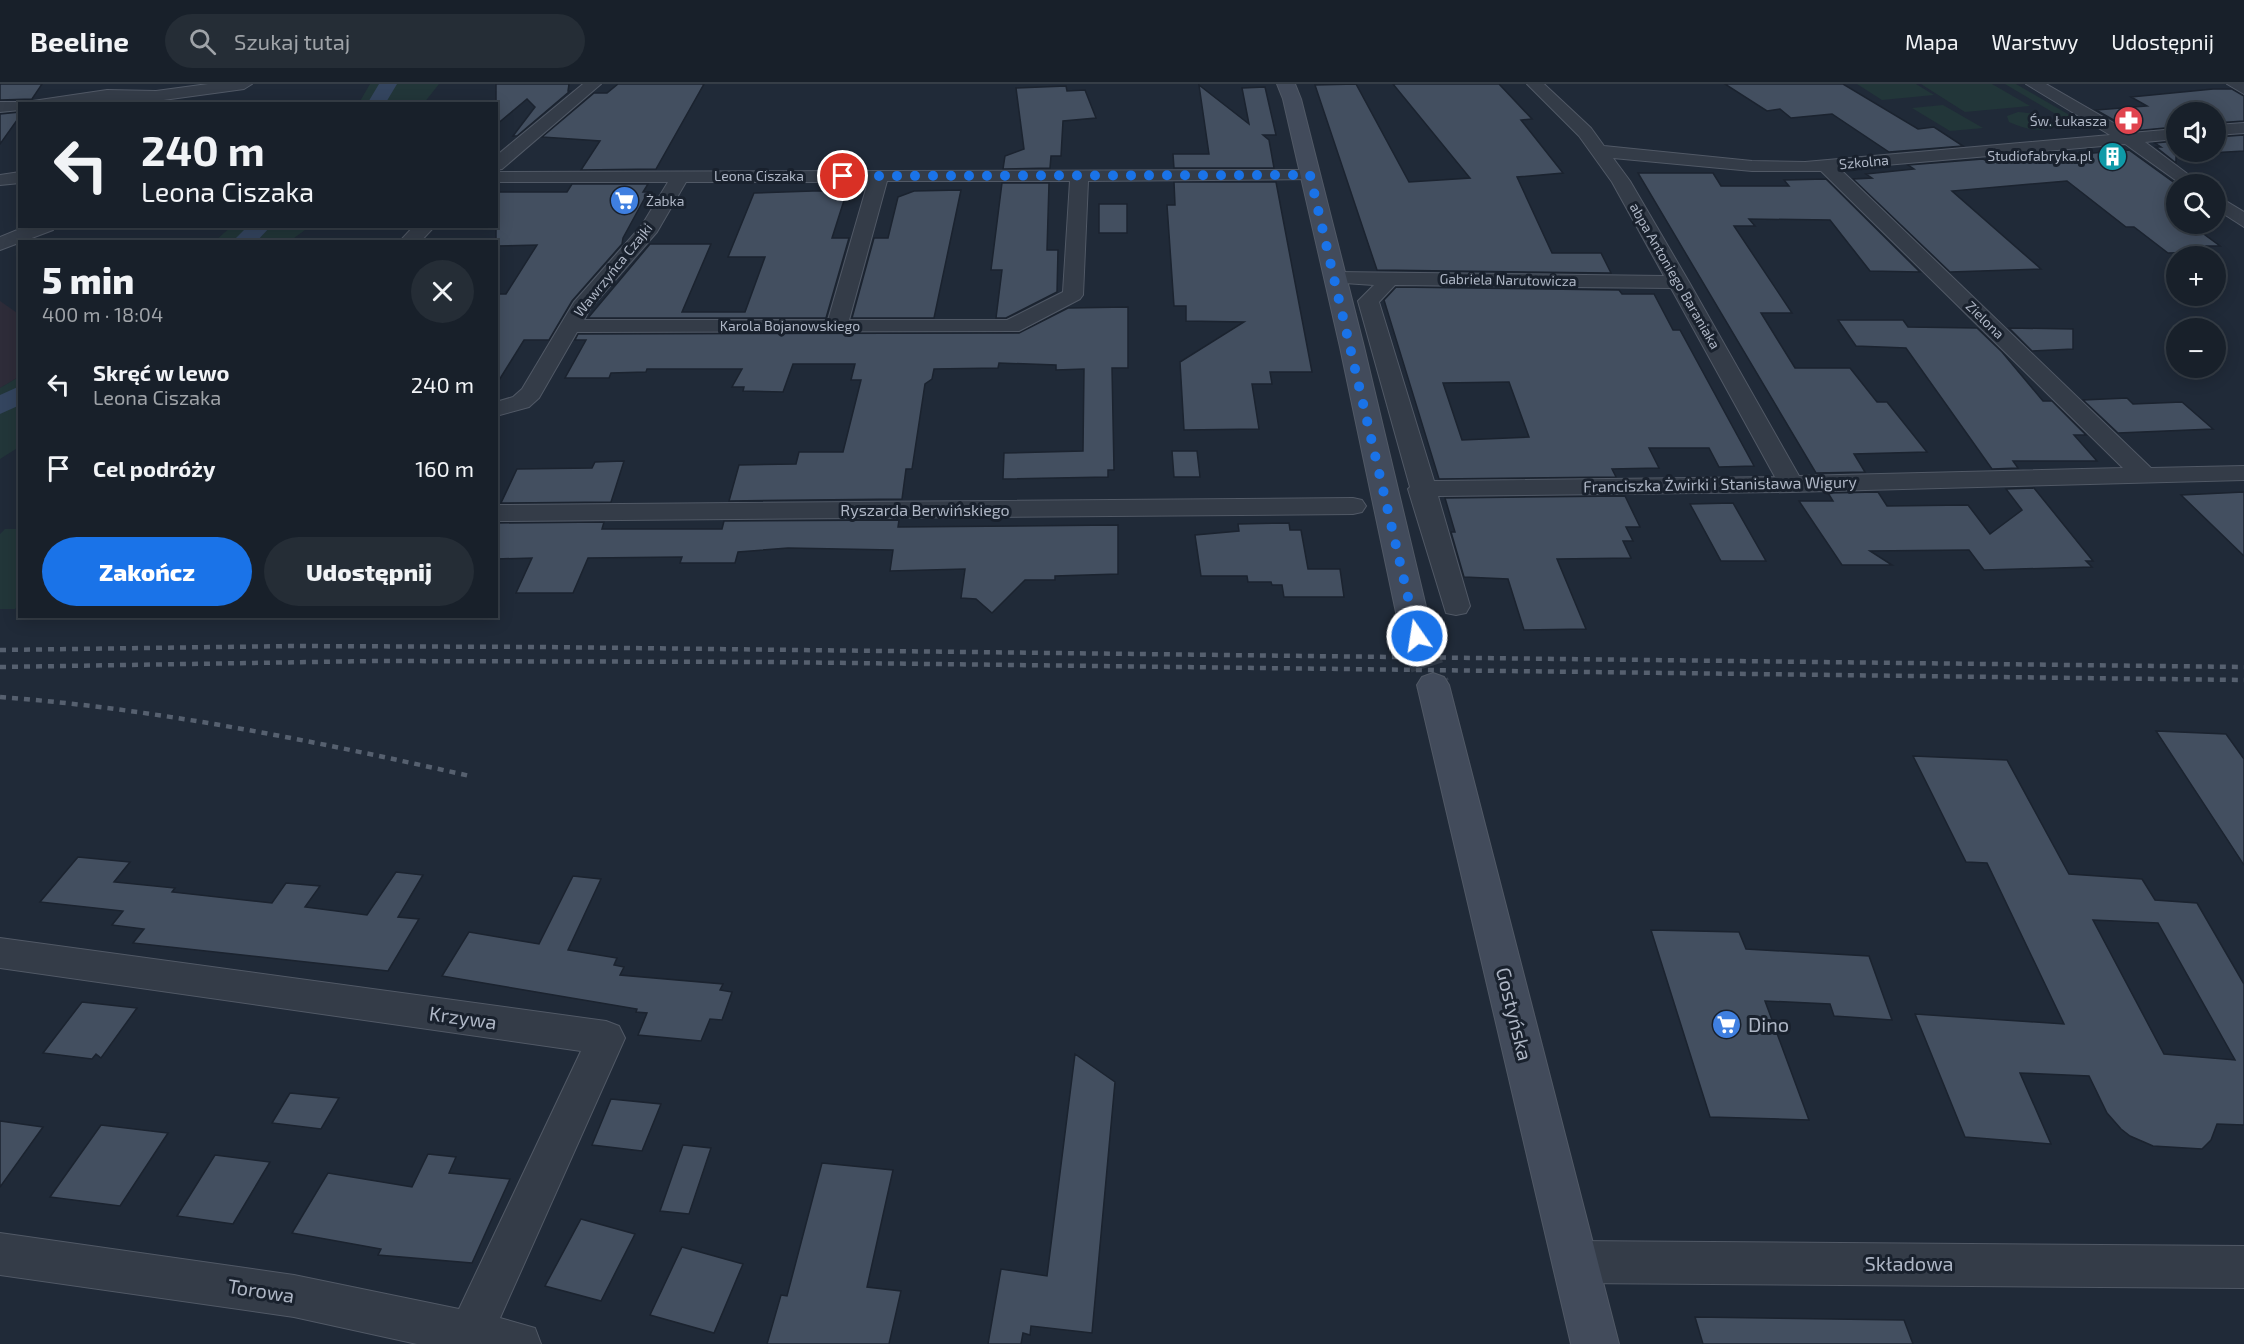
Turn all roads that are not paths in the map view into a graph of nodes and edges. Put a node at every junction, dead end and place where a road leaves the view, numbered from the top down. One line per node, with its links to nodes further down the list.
1 (244, 84): 9 (street)
2 (593, 84): 18 (street)
3 (1286, 84): 22 (main road)
4 (1535, 84): 17 (street, abpa Antoniego Baraniaka)
5 (2034, 84): 16 (street)
6 (2235, 84): 8 (street)
7 (110, 89): 9 (street); 10 (street)
8 (2244, 89)
9 (135, 100)
10 (43, 102)
11 (18, 105): 12 (street)
12 (0, 107)
13 (2244, 128): 14 (street)
14 (2226, 129)
15 (2166, 135): 16 (street, Szkolna)
16 (2128, 138): 19 (street, Szkolna); 20 (street)
17 (1600, 151): 19 (street, Szkolna); 36 (street, abpa Antoniego Baraniaka)
18 (498, 163)
19 (1826, 166): 41 (street, Zielona)
20 (2178, 174)
21 (1079, 175): 22 (street, Leona Ciszaka); 23 (street, Leona Ciszaka); 38 (street, Karola Bojanowskiego)
22 (1310, 175): 34 (main road)
23 (879, 176): 26 (street, Leona Ciszaka); 38 (street)
24 (18, 177): 27 (street)
25 (498, 177): 26 (street, Leona Ciszaka)
26 (680, 177): 37 (street, Wawrzyńca Czajki)
27 (0, 180)
28 (2226, 208): 29 (street)
29 (2244, 221)
30 (41, 228): 33 (street)
31 (424, 228): 32 (street)
32 (410, 240)
33 (0, 244)
34 (1336, 278): 35 (street, Gabriela Narutowicza); 47 (main road)
35 (1383, 279): 36 (street, Gabriela Narutowicza); 43 (street)
36 (1679, 282): 42 (street, abpa Antoniego Baraniaka)
37 (569, 326): 38 (street, Karola Bojanowskiego); 39 (street, Wawrzyńca Czajki)
38 (837, 327)
39 (498, 408)
40 (2244, 472): 41 (street, Franciszka Żwirki i Stanisława Wigury)
41 (2144, 475): 42 (street, Franciszka Żwirki i Stanisława Wigury)
42 (1791, 484): 43 (street, Franciszka Żwirki i Stanisława Wigury)
43 (1421, 489): 46 (street)
44 (1353, 506): 45 (street, Ryszarda Berwińskiego)
45 (498, 513)
46 (1456, 606)
47 (1417, 636)
48 (1433, 685): 51 (main road, Gostyńska)
49 (0, 953): 53 (street, Krzywa)
50 (0, 1254): 53 (street, Torowa)
51 (1574, 1262): 52 (street, Składowa); 54 (main road, Gostyńska)
52 (2244, 1267)
53 (499, 1340)
54 (1594, 1344)

